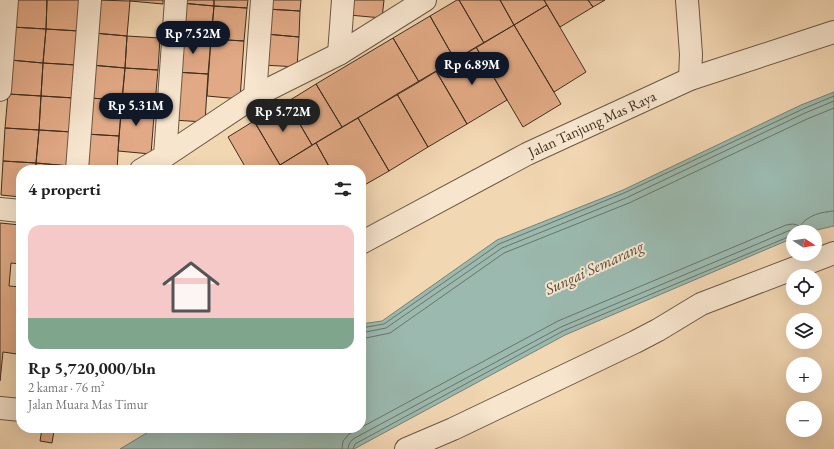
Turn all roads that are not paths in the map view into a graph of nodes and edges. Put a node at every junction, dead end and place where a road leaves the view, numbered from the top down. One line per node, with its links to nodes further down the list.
1 (7, 0): 11 (street)
2 (90, 0): 14 (street)
3 (176, 0): 13 (street)
4 (262, 0): 12 (street)
5 (343, 0): 9 (street)
6 (425, 0): 9 (street)
7 (687, 0): 10 (street)
8 (834, 32): 10 (street, Jalan Tanjung Mas Raya)
9 (339, 54): 12 (street)
10 (690, 79): 18 (street, Jalan Tanjung Mas Raya)
11 (0, 90)
12 (254, 96): 13 (street)
13 (165, 156): 15 (street)
14 (77, 165)
15 (150, 165)
16 (0, 209): 17 (street)
17 (16, 211)
18 (366, 240)
19 (834, 252): 22 (street)
20 (0, 408): 21 (street)
21 (16, 410)
22 (406, 449)

